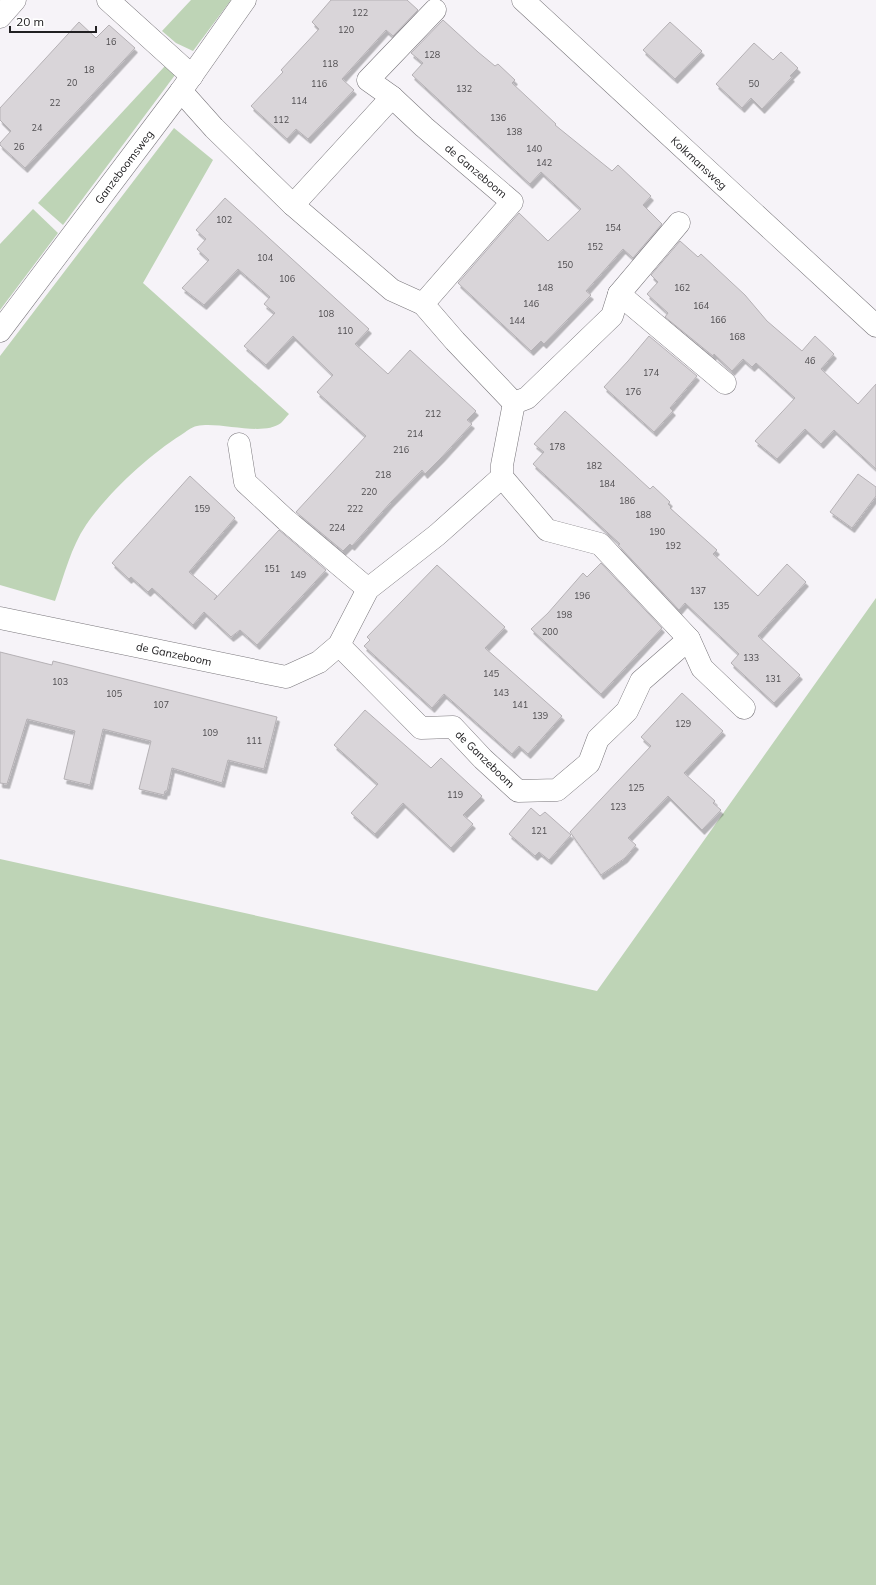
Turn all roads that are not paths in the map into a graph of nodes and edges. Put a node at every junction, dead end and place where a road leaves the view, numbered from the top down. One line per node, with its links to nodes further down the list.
1 (16, 0): 6 (street)
2 (108, 0): 7 (street)
3 (245, 0): 7 (street, Ganzeboomsweg)
4 (523, 0): 13 (street, Kolkmansweg)
5 (435, 10): 8 (street, de Ganzeboom)
6 (0, 17)
7 (186, 84): 9 (street); 14 (street, Ganzeboomsweg)
8 (392, 97): 9 (street); 12 (street, de Ganzeboom)
9 (293, 205): 12 (street)
10 (680, 223): 11 (street)
11 (618, 294): 15 (street); 16 (street)
12 (423, 304): 16 (street)
13 (876, 326)
14 (0, 331)
15 (725, 383)
16 (514, 403): 18 (street)
17 (239, 444): 19 (street)
18 (502, 477): 19 (street, de Ganzeboom); 21 (street)
19 (368, 589): 22 (street, de Ganzeboom)
20 (0, 618): 22 (street, de Ganzeboom)
21 (689, 639): 22 (street, de Ganzeboom); 23 (street)
22 (339, 645)
23 (744, 708)

